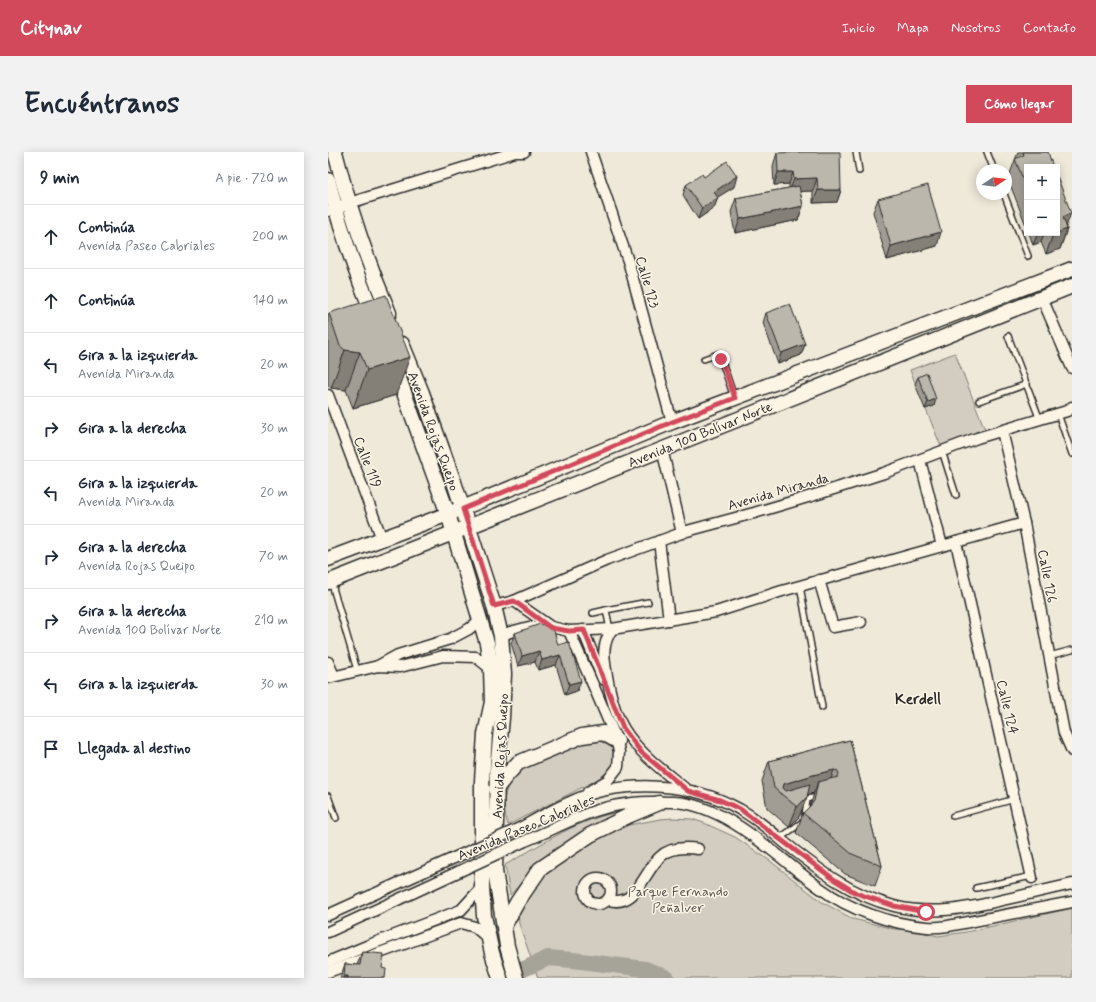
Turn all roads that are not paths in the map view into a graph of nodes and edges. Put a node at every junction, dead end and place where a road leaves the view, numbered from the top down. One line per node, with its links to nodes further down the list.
1 (335, 152): 10 (street, Avenida Rojas Queipo)
2 (524, 152): 10 (street)
3 (591, 152): 28 (street, Calle 123)
4 (856, 152): 7 (lane)
5 (987, 152): 6 (lane)
6 (992, 164)
7 (859, 171)
8 (328, 180): 11 (street)
9 (1006, 200): 12 (lane)
10 (350, 203): 11 (street); 35 (street, Avenida Rojas Queipo)
11 (332, 209): 16 (street)
12 (1028, 256)
13 (1072, 269): 23 (street, Avenida 100 Bolívar Norte)
14 (1072, 286): 15 (street, Avenida 100 Bolívar Norte)
15 (1042, 298): 20 (street); 30 (street, Avenida 100 Bolívar Norte)
16 (381, 332)
17 (1008, 336): 21 (lane)
18 (390, 353): 36 (street, Avenida Rojas Queipo)
19 (704, 359): 23 (lane)
20 (1072, 368)
21 (1026, 384): 24 (lane); 27 (lane)
22 (328, 396): 41 (street, Calle 119)
23 (735, 398): 28 (street, Avenida 100 Bolívar Norte)
24 (979, 401)
25 (1072, 407): 26 (street, Avenida Miranda)
26 (1058, 414): 27 (street, Avenida Miranda); 32 (lane)
27 (1040, 420): 29 (street, Avenida Miranda)
28 (672, 422): 35 (street, Avenida 100 Bolívar Norte)
29 (1002, 431): 31 (street, Avenida Miranda); 37 (street, Calle 126)
30 (662, 449): 38 (street, Avenida 100 Bolívar Norte); 40 (street)
31 (942, 451): 33 (street, Avenida Miranda); 34 (lane)
32 (1072, 454)
33 (920, 460): 40 (street, Avenida Miranda); 44 (street)
34 (956, 495)
35 (463, 509): 36 (street, Avenida 100 Bolívar Norte); 38 (street, Avenida Rojas Queipo)
36 (448, 514): 39 (street, Avenida Rojas Queipo); 41 (street, Avenida 100 Bolívar Norte)
37 (1024, 523): 43 (street); 63 (street, Calle 126)
38 (468, 527): 39 (street, Avenida 100 Bolívar Norte); 51 (street, Avenida Rojas Queipo)
39 (454, 533): 47 (street, Avenida 100 Bolívar Norte); 54 (street, Avenida Rojas Queipo)
40 (682, 533): 42 (street, Avenida Miranda)
41 (382, 539): 45 (street, Avenida 100 Bolívar Norte)
42 (659, 541): 49 (street, Avenida Miranda); 55 (street)
43 (956, 542): 44 (street); 78 (street, Calle 124)
44 (942, 546): 46 (street)
45 (328, 559)
46 (820, 580): 48 (street); 56 (street)
47 (330, 581): 67 (lane)
48 (800, 586): 55 (street); 70 (lane)
49 (514, 601): 51 (street, Avenida Miranda); 57 (street)
50 (648, 602): 52 (lane)
51 (494, 606): 61 (street, Avenida Rojas Queipo)
52 (606, 610): 53 (lane); 58 (lane)
53 (593, 613)
54 (481, 619): 65 (street); 66 (street, Avenida Rojas Queipo)
55 (669, 620): 58 (street)
56 (861, 622)
57 (551, 628): 60 (street); 61 (street)
58 (611, 629): 59 (street); 69 (street)
59 (584, 630): 60 (street); 69 (street)
60 (569, 631): 71 (street)
61 (501, 636): 73 (street, Avenida Rojas Queipo)
62 (1072, 650): 63 (lane)
63 (1049, 656): 72 (street, Calle 126)
64 (328, 662): 68 (street)
65 (378, 666): 66 (street); 67 (street)
66 (491, 669): 88 (street, Avenida Rojas Queipo)
67 (357, 670): 68 (street)
68 (331, 677)
69 (611, 697): 74 (street)
70 (822, 707)
71 (616, 741): 73 (street); 79 (street)
72 (1072, 751)
73 (496, 789): 93 (street, Avenida Rojas Queipo)
74 (688, 791): 79 (street, Avenida Paseo Cabriales); 84 (street, Avenida Paseo Cabriales)
75 (328, 796): 83 (lane)
76 (821, 796): 77 (lane)
77 (807, 799): 80 (lane); 84 (lane)
78 (1014, 799): 82 (lane); 86 (street, Calle 124)
79 (573, 800): 92 (street, Avenida Paseo Cabriales, bridge)
80 (800, 801)
81 (659, 803): 91 (street, Avenida Paseo Cabriales); 93 (street); 94 (street, Avenida Paseo Cabriales, bridge)
82 (953, 816)
83 (336, 818)
84 (780, 838): 87 (street, Avenida Paseo Cabriales)
85 (698, 850): 90 (street)
86 (1032, 877): 89 (lane)
87 (1072, 884)
88 (482, 887): 95 (street, Avenida Rojas Queipo); 96 (street)
89 (976, 888)
90 (609, 900)
91 (1072, 902)
92 (328, 915)
93 (504, 926): 99 (street, Avenida Rojas Queipo)
94 (328, 932)
95 (489, 939): 97 (street); 98 (street, Avenida Rojas Queipo)
96 (328, 962)
97 (328, 972)
98 (500, 978)
99 (516, 978)

